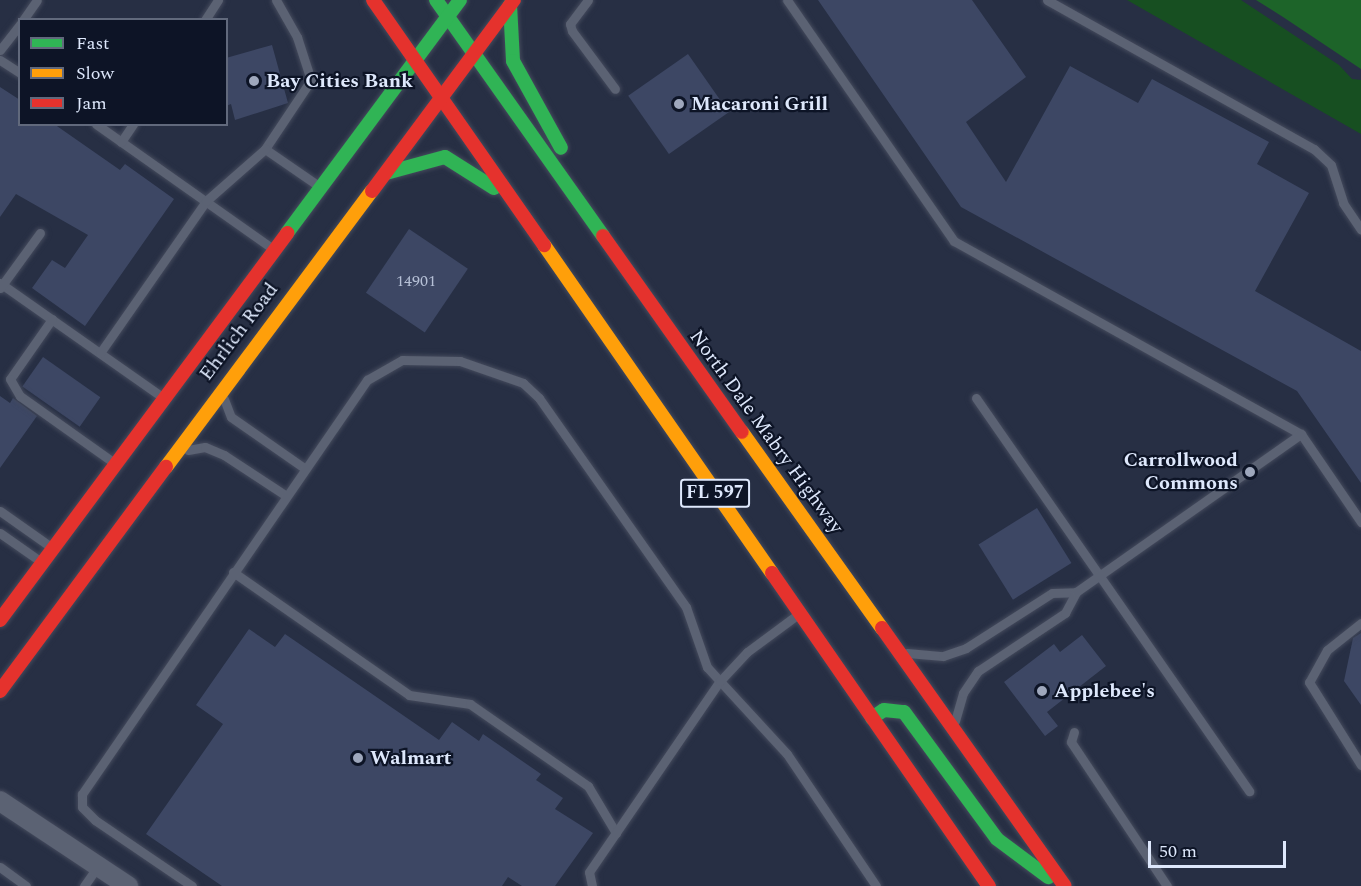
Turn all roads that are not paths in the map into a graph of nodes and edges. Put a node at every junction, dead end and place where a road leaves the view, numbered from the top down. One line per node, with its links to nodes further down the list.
1 (37, 0): 12 (lane)
2 (218, 0): 13 (lane)
3 (276, 0): 25 (lane)
4 (373, 0): 18 (main road, FL 597)
5 (436, 0): 11 (main road, North Dale Mabry Highway / FL 597)
6 (460, 0): 11 (main road, Ehrlich Road)
7 (588, 0): 20 (lane)
8 (787, 0): 40 (lane)
9 (1047, 0): 30 (lane)
10 (512, 3): 16 (main road, Ehrlich Road); 32 (main road)
11 (447, 17): 16 (main road, North Dale Mabry Highway / FL 597); 18 (main road, Ehrlich Road)
12 (24, 18)
13 (206, 18)
14 (18, 27): 15 (lane)
15 (0, 50)
16 (473, 55): 21 (main road, Ehrlich Road); 32 (main road, North Dale Mabry Highway / FL 597)
17 (0, 60): 19 (lane)
18 (414, 63): 21 (main road, FL 597); 27 (main road, Ehrlich Road)
19 (18, 72)
20 (615, 89)
21 (441, 99): 26 (main road, Ehrlich Road); 29 (main road, FL 597)
22 (99, 126): 24 (lane)
23 (132, 126): 24 (lane)
24 (121, 142): 28 (lane)
25 (265, 149): 27 (lane); 28 (lane)
26 (386, 173): 29 (main road); 37 (main road, Ehrlich Road)
27 (321, 188): 33 (main road, Ehrlich Road)
28 (206, 201): 33 (lane); 36 (lane)
29 (514, 204): 53 (main road, FL 597)
30 (1361, 230)
31 (40, 233): 34 (lane)
32 (605, 239): 56 (main road, North Dale Mabry Highway / FL 597)
33 (273, 250): 38 (main road, Ehrlich Road)
34 (1, 285): 35 (lane)
35 (52, 319): 36 (lane); 42 (lane)
36 (100, 353): 38 (lane)
37 (230, 375): 41 (main road, Ehrlich Road); 43 (lane)
38 (161, 396): 42 (main road, Ehrlich Road)
39 (976, 398): 51 (lane)
40 (1301, 434): 46 (lane); 51 (lane)
41 (167, 460): 44 (lane); 58 (main road, Ehrlich Road)
42 (113, 462): 48 (main road, Ehrlich Road)
43 (304, 468): 44 (lane); 57 (lane)
44 (285, 495): 50 (lane)
45 (0, 511): 48 (lane)
46 (1361, 522)
47 (0, 533): 49 (lane)
48 (52, 548): 49 (main road, Ehrlich Road)
49 (42, 562): 54 (main road, Ehrlich Road)
50 (233, 572): 65 (lane); 71 (lane)
51 (1098, 576): 52 (lane); 63 (lane)
52 (1076, 592): 56 (lane); 60 (lane)
53 (799, 614): 57 (lane); 59 (main road, FL 597)
54 (0, 620)
55 (1361, 623): 62 (lane)
56 (899, 653): 60 (main road, North Dale Mabry Highway / FL 597)
57 (720, 681): 65 (lane); 73 (lane)
58 (0, 691)
59 (872, 718): 74 (main road, FL 597); 75 (main road)
60 (953, 728): 75 (main road, North Dale Mabry Highway / FL 597)
61 (1074, 732): 76 (lane)
62 (1361, 765)
63 (1249, 790)
64 (0, 801): 66 (street)
65 (616, 833): 72 (lane)
66 (98, 866): 69 (lane); 70 (street)
67 (0, 867): 68 (lane)
68 (27, 886)
69 (84, 886)
70 (128, 886)
71 (192, 886)
72 (592, 886)
73 (876, 886)
74 (989, 886)
75 (1063, 886)
76 (1167, 886)

